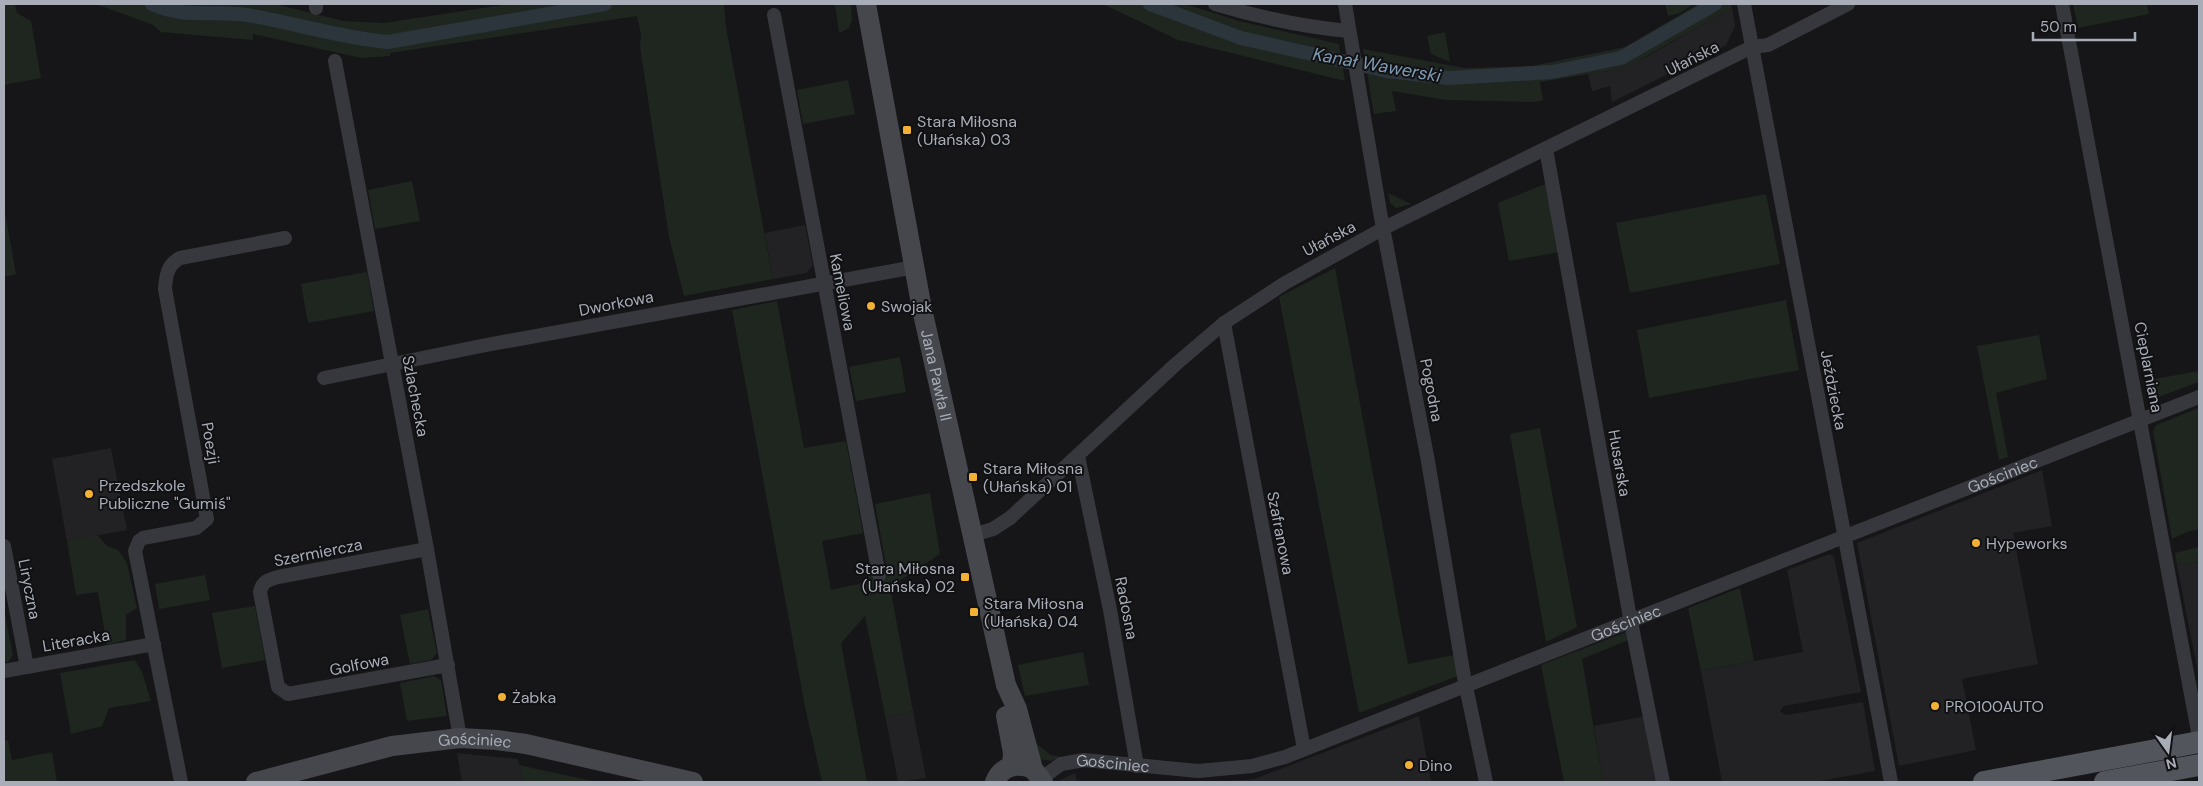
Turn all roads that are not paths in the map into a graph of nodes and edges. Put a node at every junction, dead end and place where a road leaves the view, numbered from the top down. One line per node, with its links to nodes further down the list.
1 (866, 4): 14 (street, Jana Pawła II)
2 (1215, 4): 8 (street)
3 (1344, 4): 8 (street, Pogodna)
4 (1744, 4): 9 (street, Jeździecka)
5 (1848, 4): 9 (street, Ułańska)
6 (2062, 4): 20 (street, Cieplarniana)
7 (774, 15): 15 (street, Kameliowa)
8 (1349, 31): 12 (street, Pogodna)
9 (1752, 47): 11 (street, Ułańska); 23 (street, Jeździecka)
10 (335, 61): 17 (street, Szlachecka)
11 (1546, 149): 12 (street, Ułańska); 27 (street, Husarska)
12 (1384, 228): 16 (street, Ułańska); 32 (street, Pogodna)
13 (285, 238): 28 (street, Poezji)
14 (915, 267): 15 (street, Dworkowa); 22 (street, Jana Pawła II)
15 (824, 283): 17 (street, Dworkowa); 26 (street, Kameliowa)
16 (1224, 323): 21 (street, Ułańska); 38 (street, Szafranowa)
17 (392, 364): 18 (street, Dworkowa); 24 (street, Szlachecka)
18 (324, 378)
19 (2199, 397): 20 (street, Gościniec)
20 (2141, 420): 23 (street, Gościniec); 35 (street, Cieplarniana)
21 (1078, 456): 22 (street, Ułańska); 41 (street, Radosna)
22 (973, 535): 33 (street, Jana Pawła II)
23 (1844, 536): 27 (street, Gościniec); 50 (street, Jeździecka)
24 (428, 549): 29 (street, Szlachecka); 34 (street, Szermiercza)
25 (4, 552): 30 (street, Liryczna)
26 (879, 575)
27 (1631, 620): 32 (street, Gościniec); 49 (street, Husarska)
28 (154, 644): 30 (street, Literacka); 44 (street, Poezji)
29 (448, 665): 34 (street, Golfowa); 36 (street, Szlachecka)
30 (28, 667): 31 (street, Literacka)
31 (4, 672)
32 (1467, 684): 38 (street, Gościniec); 48 (street, Pogodna)
33 (1006, 685): 40 (street, Jana Pawła II); 42 (street, Jana Pawła II)
34 (278, 687)
35 (2199, 737)
36 (460, 738): 43 (street, Gościniec); 45 (street, Gościniec)
37 (2199, 742): 51 (main road)
38 (1304, 749): 41 (street, Gościniec)
39 (2199, 764): 52 (main road)
40 (1012, 766): 42 (street); 47 (street)
41 (1137, 766): 42 (street, Gościniec)
42 (1039, 776)
43 (646, 777): 46 (street, Gościniec)
44 (181, 782)
45 (256, 782)
46 (693, 782)
47 (991, 782)
48 (1486, 782)
49 (1663, 782)
50 (1891, 782)
51 (1984, 782)
52 (2105, 782)

